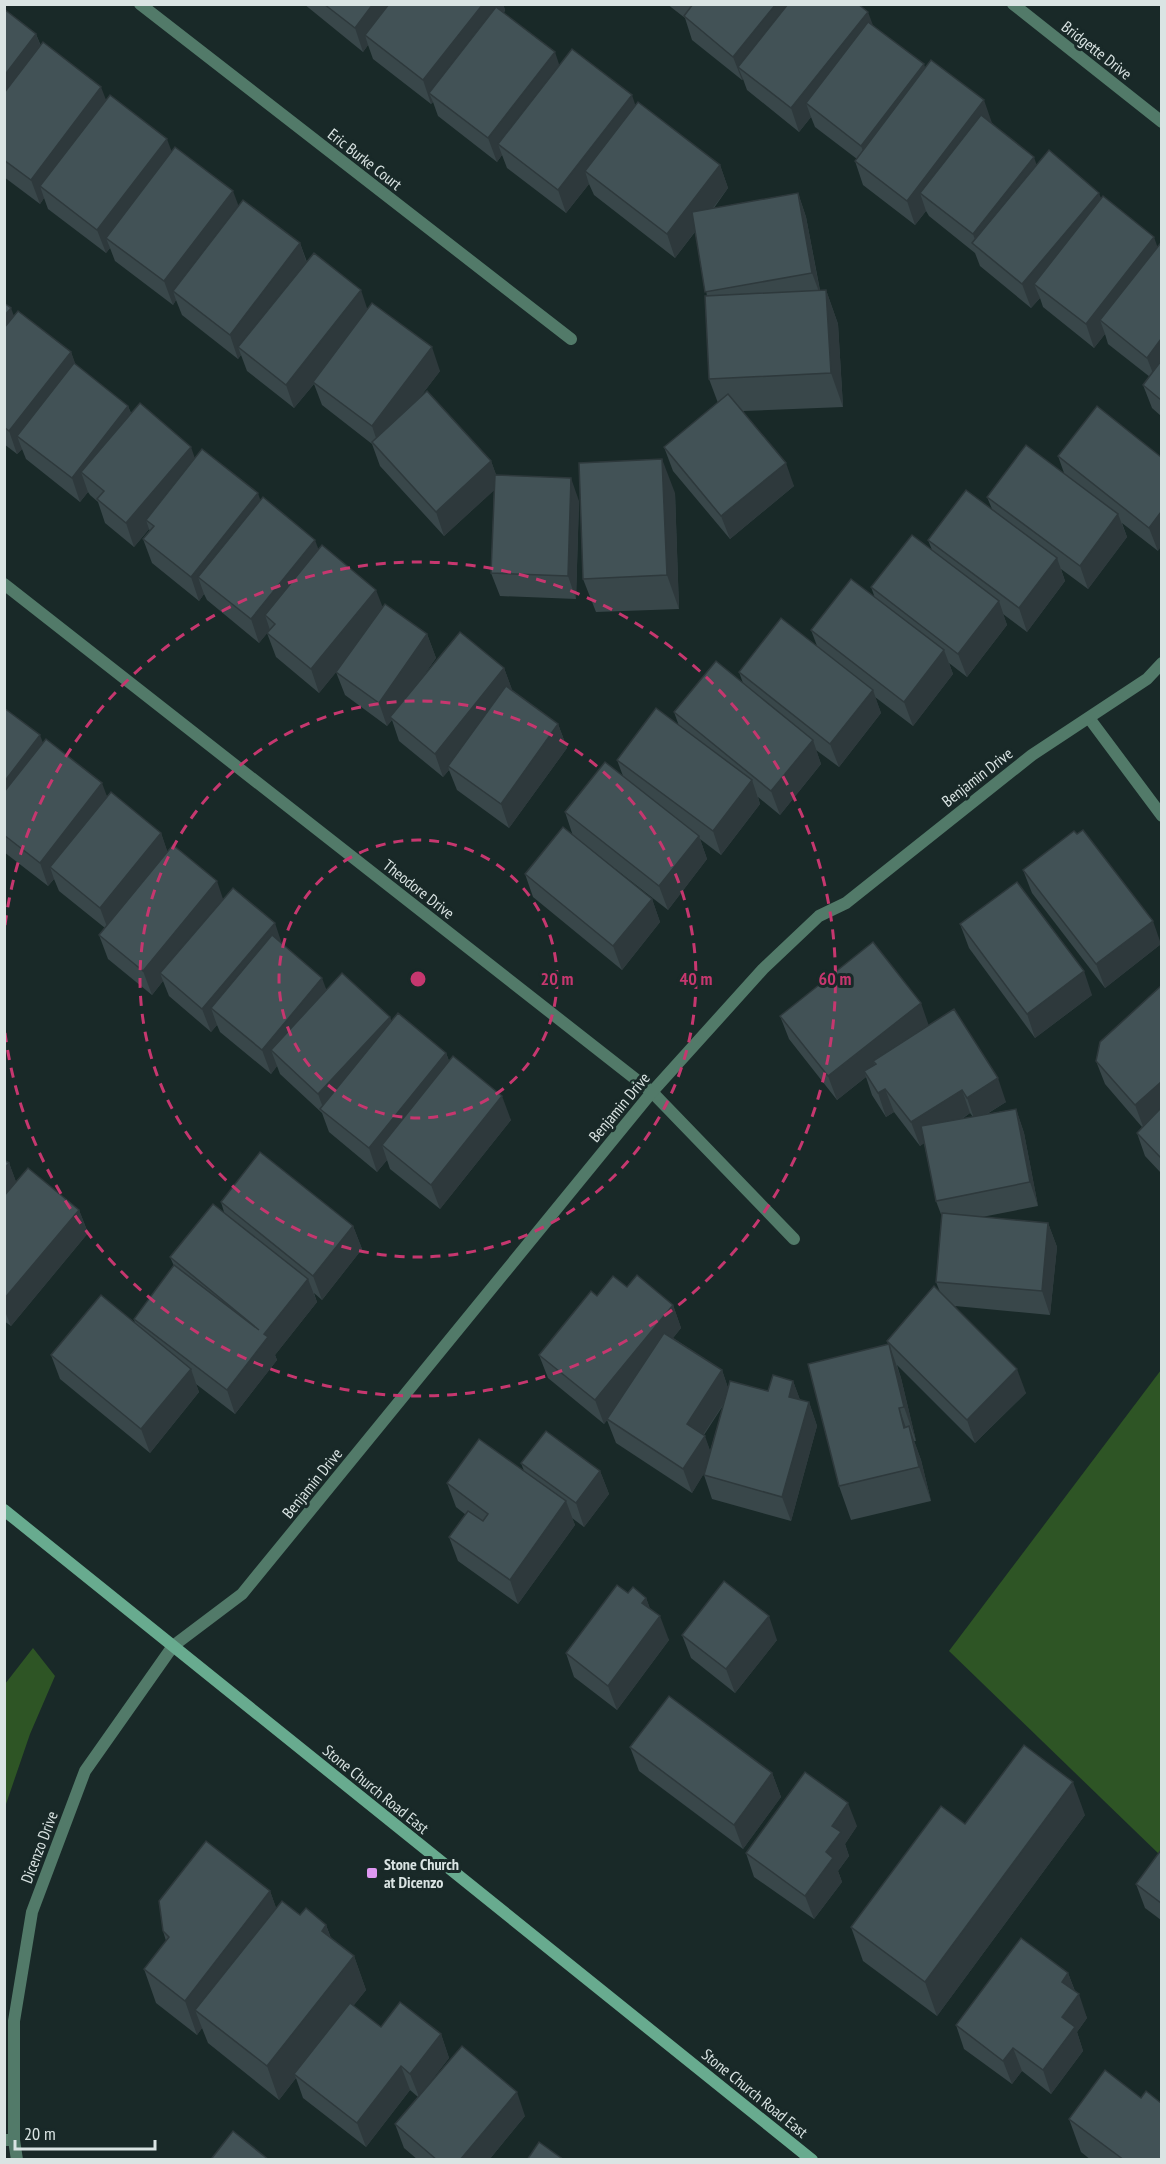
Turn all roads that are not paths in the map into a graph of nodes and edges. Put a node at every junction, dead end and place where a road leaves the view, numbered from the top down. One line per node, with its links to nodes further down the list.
1 (140, 4): 4 (street, Eric Burke Court)
2 (1013, 4): 3 (street, Bridgette Drive)
3 (1161, 122)
4 (571, 339)
5 (4, 584): 9 (street, Theodore Drive)
6 (1161, 663): 7 (street, Benjamin Drive)
7 (1089, 718): 8 (street); 9 (street, Benjamin Drive)
8 (1161, 816)
9 (652, 1092): 10 (street, Theodore Drive); 12 (street, Benjamin Drive)
10 (794, 1239)
11 (4, 1510): 12 (main road, Stone Church Road East)
12 (173, 1646): 13 (street, Dicenzo Drive); 15 (main road, Stone Church Road East)
13 (9, 2140): 14 (street, Dicenzo Drive)
14 (17, 2160)
15 (812, 2160)

